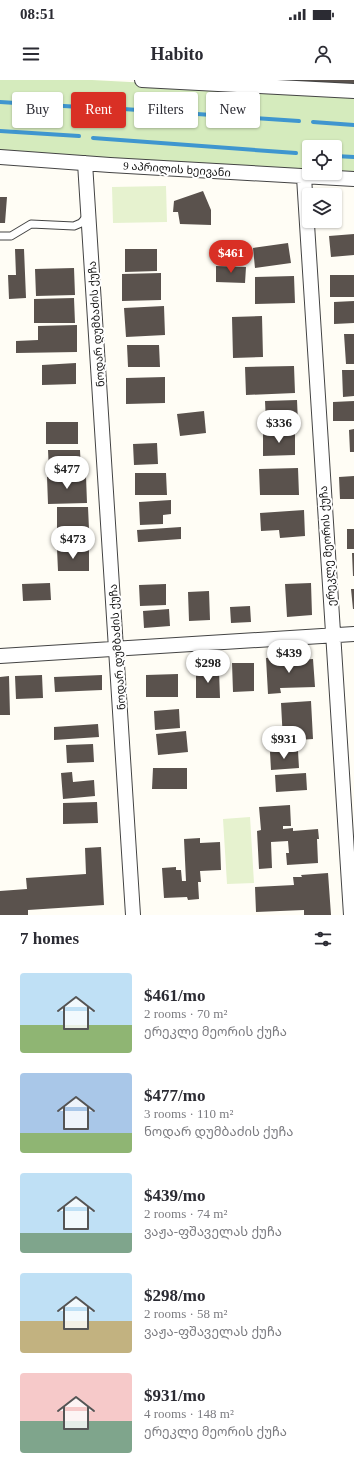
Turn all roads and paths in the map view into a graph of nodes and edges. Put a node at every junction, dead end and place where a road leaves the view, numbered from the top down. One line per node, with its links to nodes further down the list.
1 (142, 80): 2 (street)
2 (269, 83): 3 (street)
3 (354, 91)
4 (0, 157): 5 (street, 9 აპრილის ხეივანი)
5 (85, 164): 6 (street, 9 აპრილის ხეივანი); 10 (street, ნოდარ დუმბაძის ქუჩა)
6 (302, 177)
7 (342, 179): 8 (street, 9 აპრილის ხეივანი)
8 (354, 179)
9 (304, 180): 13 (street, ერეკლე მეორის ქუჩა)
10 (89, 214): 11 (lane); 14 (street, ნოდარ დუმბაძის ქუჩა)
11 (0, 236)
12 (354, 634): 13 (street)
13 (333, 635): 14 (street); 17 (street, ერეკლე მეორის ქუჩა)
14 (117, 649): 15 (street); 16 (street, ნოდარ დუმბაძის ქუჩა)
15 (0, 656)
16 (133, 915)
17 (351, 915)

